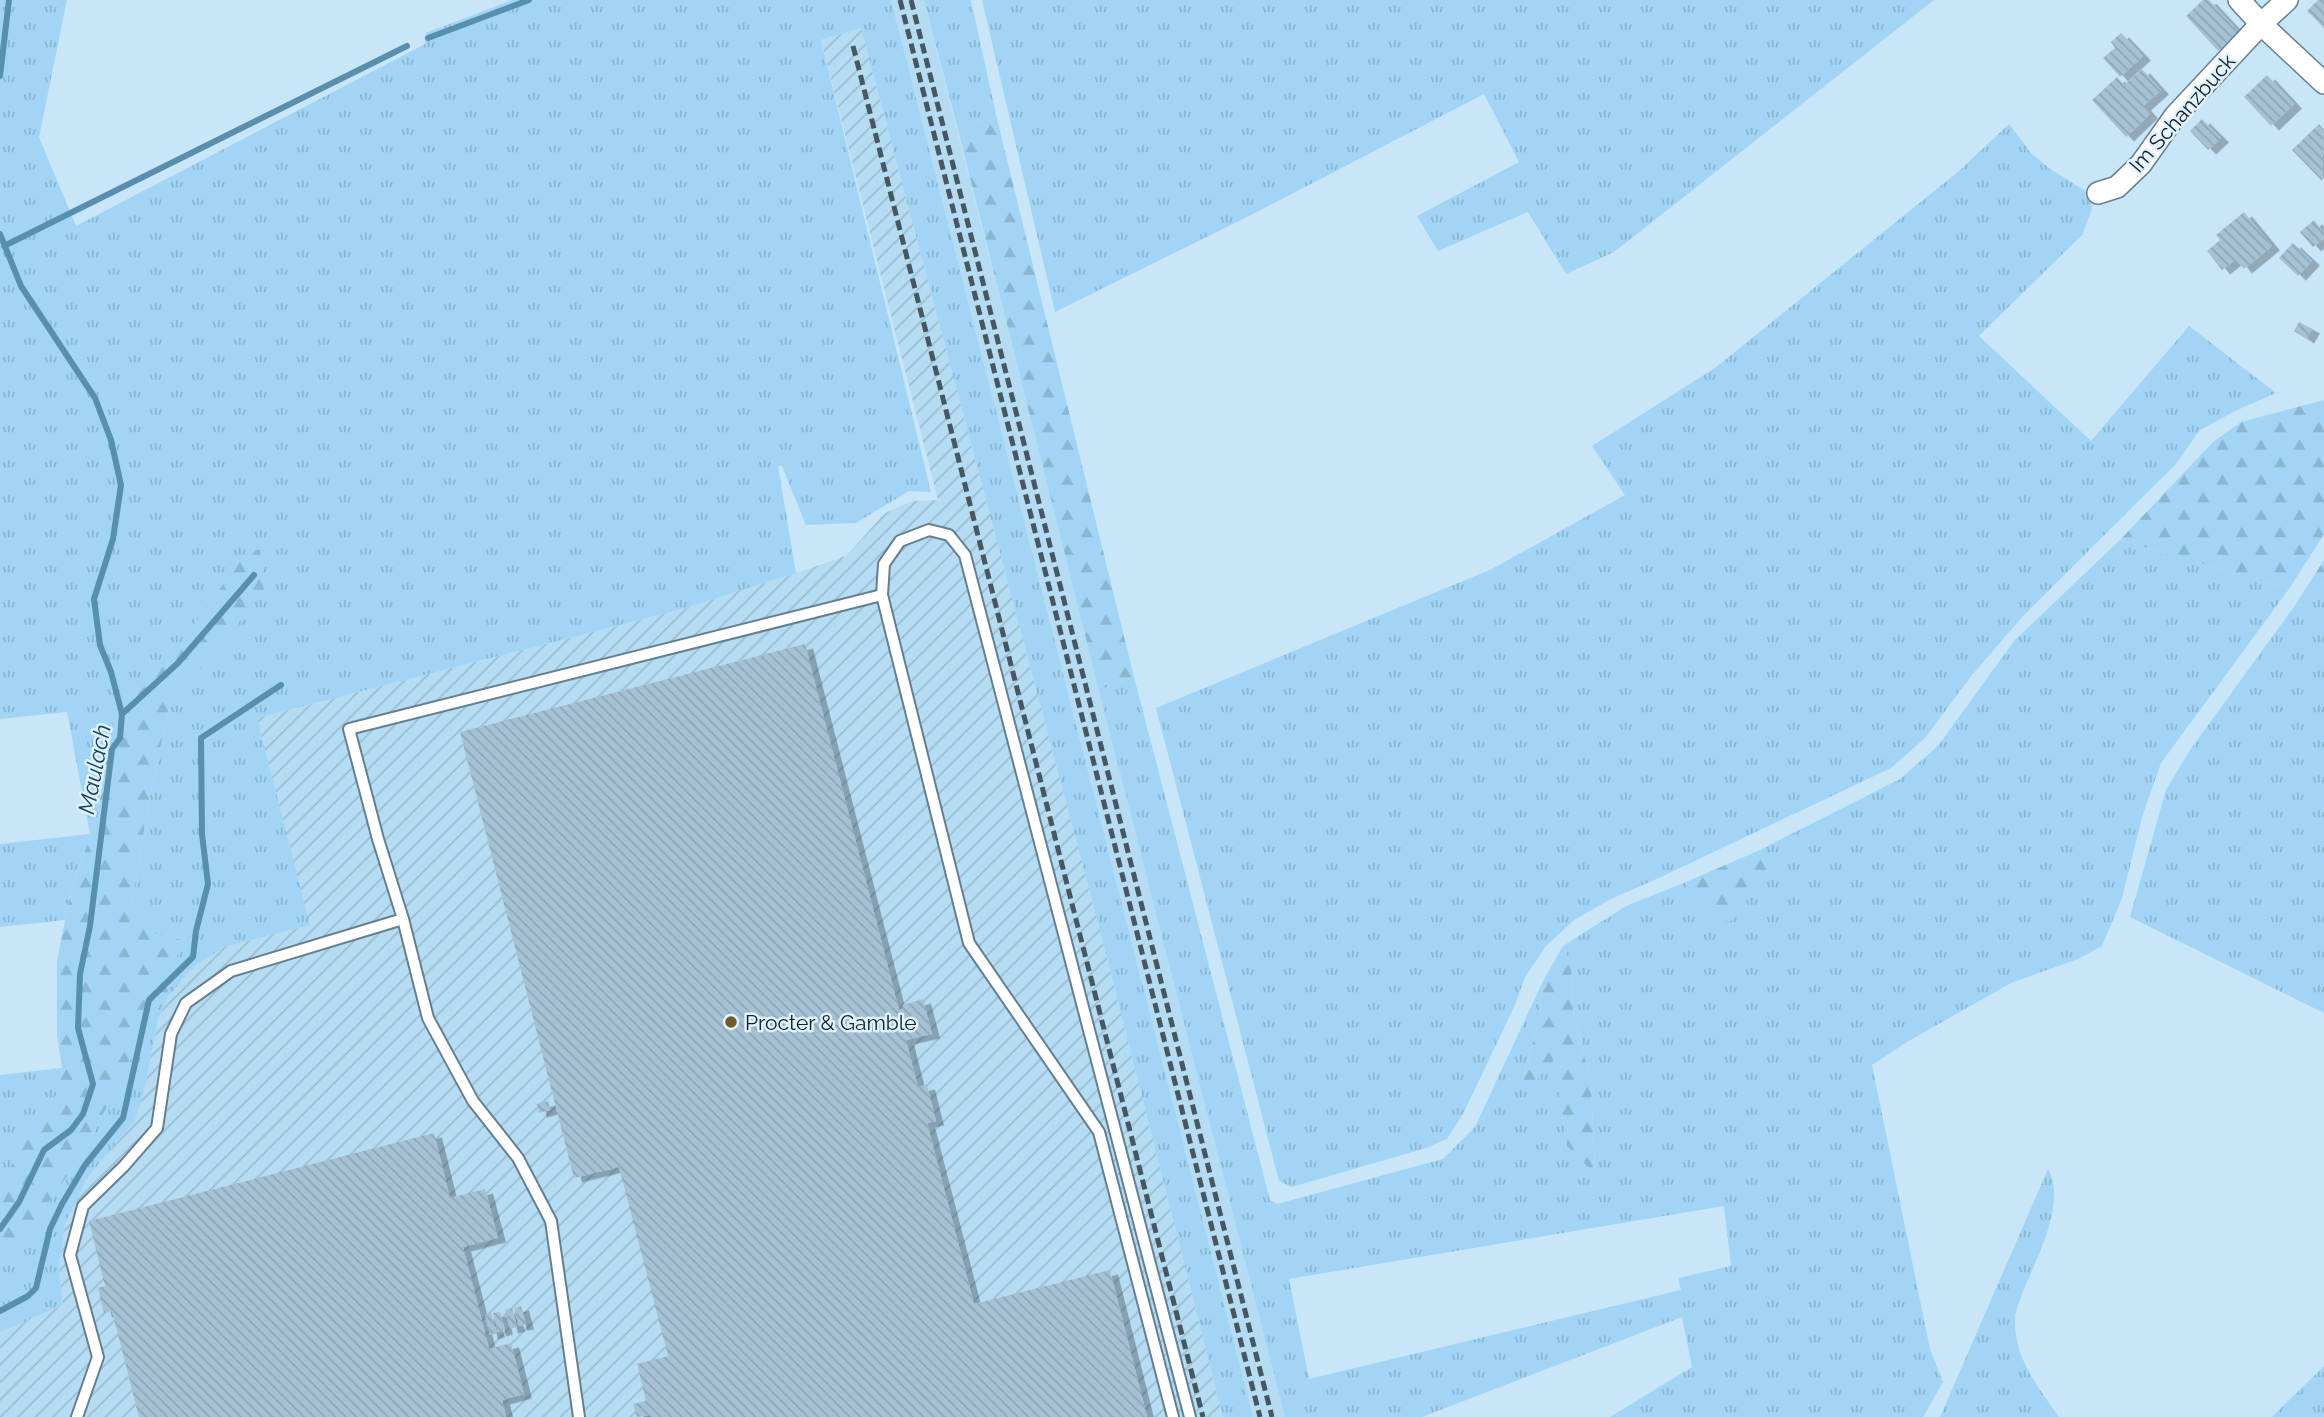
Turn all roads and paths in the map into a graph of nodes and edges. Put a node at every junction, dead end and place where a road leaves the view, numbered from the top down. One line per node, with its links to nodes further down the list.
1 (2239, 0): 3 (street)
2 (2287, 0): 3 (street, Im Schanzbuck)
3 (2261, 24): 4 (street); 5 (street, Im Schanzbuck)
4 (2324, 83)
5 (2098, 193)
6 (882, 595): 7 (lane); 10 (lane); 11 (lane)
7 (403, 919): 8 (lane); 9 (lane)
8 (77, 1417)
9 (579, 1417)
10 (1173, 1417)
11 (1190, 1417)

